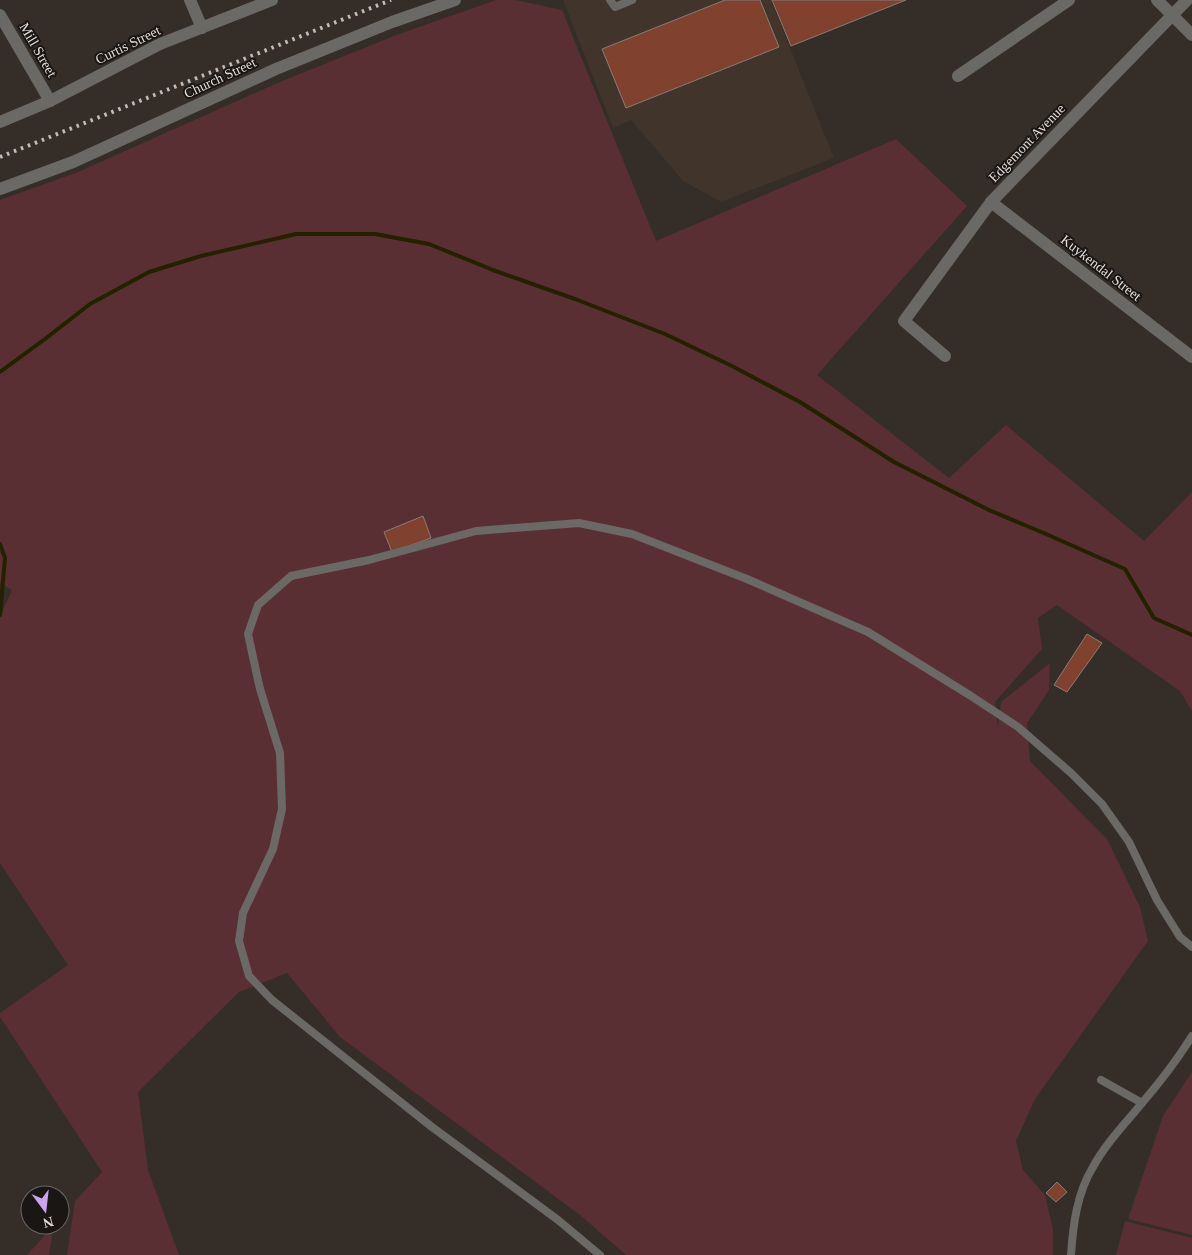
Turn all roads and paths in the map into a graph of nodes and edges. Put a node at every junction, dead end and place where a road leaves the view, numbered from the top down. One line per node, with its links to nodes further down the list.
1 (190, 0): 11 (street)
2 (272, 0): 11 (street, Curtis Street)
3 (455, 0): 16 (street, Church Street)
4 (610, 0): 5 (lane)
5 (632, 0)
6 (1069, 0): 13 (street)
7 (1157, 0): 10 (street)
8 (1187, 0): 10 (street, Edgemont Avenue)
9 (0, 15): 14 (street, Mill Street)
10 (1172, 15): 12 (street); 17 (street, Edgemont Avenue)
11 (202, 28): 14 (street, Curtis Street)
12 (1192, 35)
13 (958, 76)
14 (50, 100): 15 (street, Curtis Street)
15 (0, 122)
16 (0, 189)
17 (991, 202): 18 (street, Edgemont Avenue); 19 (street, Kuykendal Street)
18 (945, 356)
19 (1192, 358)
20 (1192, 947): 24 (lane)
21 (1192, 1036): 23 (lane)
22 (1101, 1080): 23 (lane)
23 (1142, 1103): 25 (lane)
24 (600, 1255)
25 (1071, 1255)

